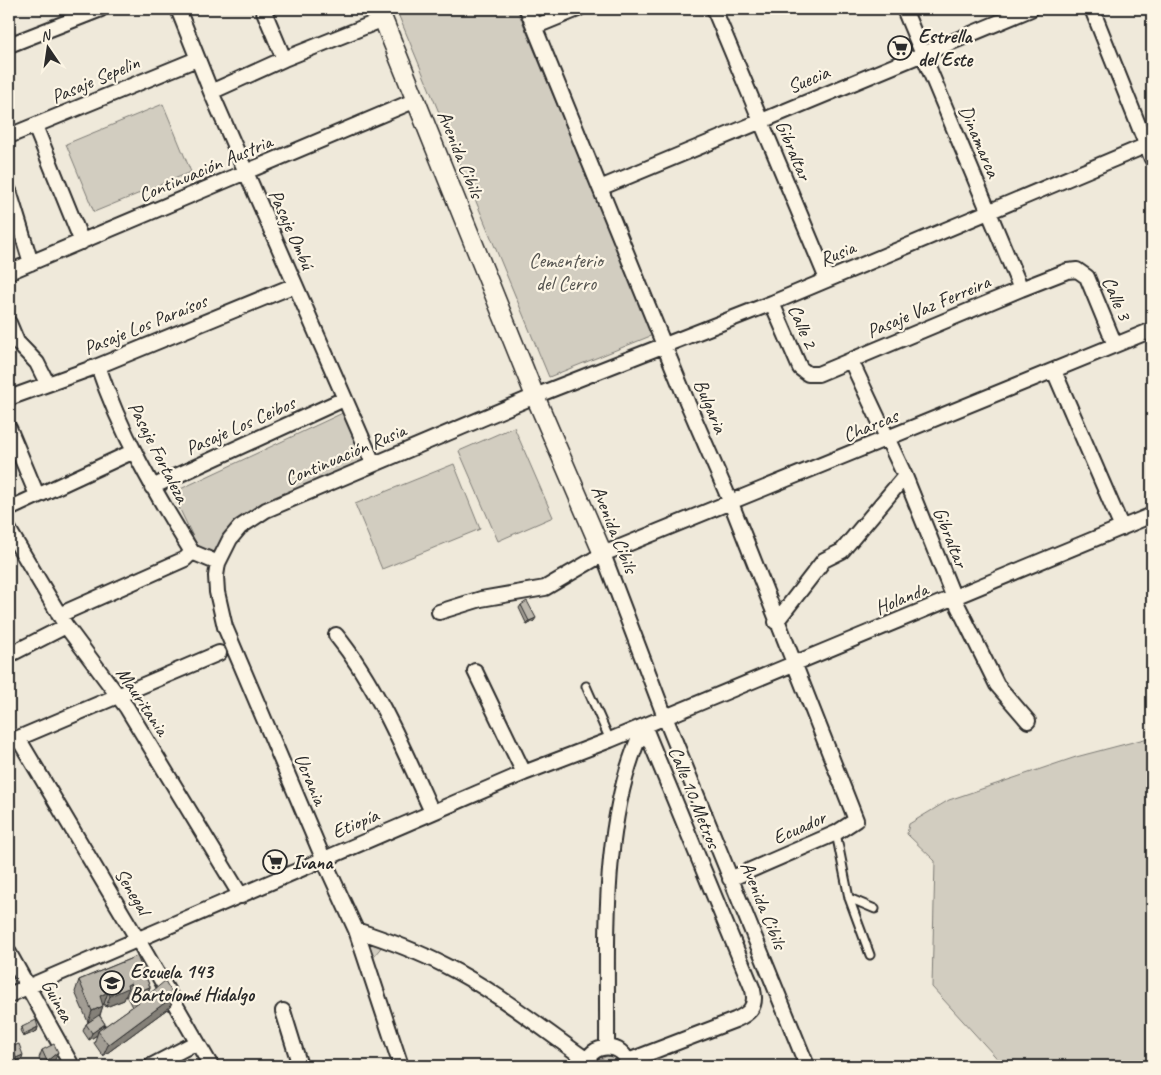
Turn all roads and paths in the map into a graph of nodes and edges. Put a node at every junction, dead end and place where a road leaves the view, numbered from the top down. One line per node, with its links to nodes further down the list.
1 (101, 9): 12 (street)
2 (178, 9): 14 (street, Pasaje Ombú)
3 (263, 9): 15 (street)
4 (527, 9): 11 (street, Bulgaria)
5 (578, 9): 11 (street)
6 (714, 9): 18 (street, Gibraltar)
7 (904, 9): 13 (street, Dinamarca)
8 (1031, 9): 13 (street, Suecia)
9 (1092, 9): 21 (street)
10 (382, 14): 15 (street); 17 (street, Avenida Cibils)
11 (534, 27): 24 (street, Bulgaria)
12 (9, 45)
13 (922, 54): 18 (street, Suecia); 26 (street, Dinamarca)
14 (197, 59): 16 (street, Pasaje Ombú); 19 (street, Pasaje Sepelin)
15 (284, 59): 16 (street)
16 (211, 92): 23 (street, Pasaje Ombú)
17 (416, 100): 23 (street, Continuación Austria); 43 (street, Avenida Cibils)
18 (760, 121): 24 (street, Suecia); 31 (street, Gibraltar)
19 (35, 126): 20 (street, Pasaje Sepelin); 27 (street)
20 (9, 136)
21 (1149, 144): 22 (street); 26 (street, Rusia)
22 (1152, 159)
23 (246, 173): 27 (street, Continuación Austria); 32 (street, Pasaje Ombú)
24 (600, 188): 37 (street, Bulgaria)
25 (9, 192): 28 (street)
26 (988, 211): 31 (street, Rusia); 33 (street, Dinamarca)
27 (82, 242): 28 (street, Continuación Austria)
28 (31, 264): 30 (street, Continuación Austria)
29 (1077, 270): 33 (street, Pasaje Vaz Ferreira); 38 (street, Calle 3)
30 (9, 272)
31 (827, 280): 34 (street, Rusia)
32 (295, 285): 40 (street, Pasaje Los Paraísos); 45 (street, Pasaje Ombú)
33 (1021, 289): 39 (street, Pasaje Vaz Ferreira)
34 (772, 303): 37 (street, Rusia); 39 (street, Calle 2)
35 (9, 323): 42 (street)
36 (1152, 330): 38 (street, Charcas)
37 (664, 345): 43 (street, Rusia); 53 (street, Bulgaria)
38 (1115, 345): 41 (street, Charcas)
39 (851, 361): 47 (street, Gibraltar)
40 (98, 366): 42 (street, Pasaje Los Paraísos); 48 (street, Pasaje Fortaleza)
41 (1054, 371): 47 (street, Charcas); 56 (street)
42 (47, 383): 44 (street, Pasaje Los Paraísos)
43 (535, 396): 49 (street, Continuación Rusia); 59 (street, Avenida Cibils)
44 (9, 398)
45 (344, 399): 49 (street, Pasaje Ombú); 51 (street, Pasaje Los Ceibos)
46 (9, 428): 52 (street)
47 (888, 439): 50 (street, Gibraltar); 53 (street, Charcas)
48 (134, 450): 51 (street, Pasaje Fortaleza); 52 (street)
49 (373, 463): 60 (street, Continuación Rusia)
50 (905, 476): 62 (street, Gibraltar); 65 (street)
51 (152, 487): 58 (street, Pasaje Fortaleza)
52 (37, 495): 54 (street)
53 (731, 503): 59 (street, Charcas); 65 (street, Bulgaria)
54 (9, 509)
55 (1152, 515): 56 (street, Holanda)
56 (1122, 528): 62 (street, Holanda)
57 (9, 530): 64 (street, Mauritania)
58 (192, 552): 60 (street); 64 (street)
59 (602, 554): 63 (street, Charcas); 73 (street, Avenida Cibils)
60 (218, 563): 61 (street, Continuación Rusia)
61 (217, 592): 82 (street, Ucrania)
62 (954, 598): 69 (street, Holanda); 74 (street, Gibraltar)
63 (438, 612)
64 (63, 621): 68 (street); 72 (street, Mauritania)
65 (776, 622): 69 (street, Bulgaria)
66 (336, 635): 79 (street)
67 (219, 653): 72 (street)
68 (9, 655)
69 (794, 664): 73 (street, Holanda); 80 (street, Bulgaria)
70 (475, 671): 78 (street)
71 (586, 686): 77 (lane)
72 (118, 695): 76 (street); 84 (street, Mauritania)
73 (665, 717): 75 (street, Etiopía); 83 (street, Avenida Cibils)
74 (1028, 721)
75 (644, 726): 77 (street, Etiopía); 95 (street); 97 (street, Calle 10 Metros)
76 (13, 740): 88 (street, Senegal)
77 (610, 740): 78 (street, Etiopía)
78 (524, 773): 79 (street, Etiopía)
79 (432, 812): 82 (street, Etiopía)
80 (856, 820): 81 (street, Ecuador)
81 (836, 833): 83 (street, Ecuador); 85 (lane)
82 (323, 858): 84 (street, Etiopía); 87 (street, Ucrania)
83 (730, 879): 103 (street, Avenida Cibils)
84 (241, 896): 88 (street, Etiopía)
85 (849, 898): 86 (lane); 90 (lane)
86 (875, 909)
87 (356, 930): 96 (street); 102 (street, Ucrania)
88 (138, 940): 91 (street, Etiopía); 94 (street, Senegal)
89 (9, 954): 91 (street, Guinea)
90 (870, 955)
91 (29, 987): 92 (street, Etiopía); 98 (street, Guinea)
92 (9, 995)
93 (283, 1011): 101 (street)
94 (197, 1042): 99 (street); 100 (street, Senegal)
95 (608, 1047): 96 (street); 97 (street)
96 (587, 1063)
97 (628, 1064)
98 (72, 1066)
99 (151, 1066)
100 (210, 1066)
101 (300, 1066)
102 (401, 1066)
103 (807, 1066)

